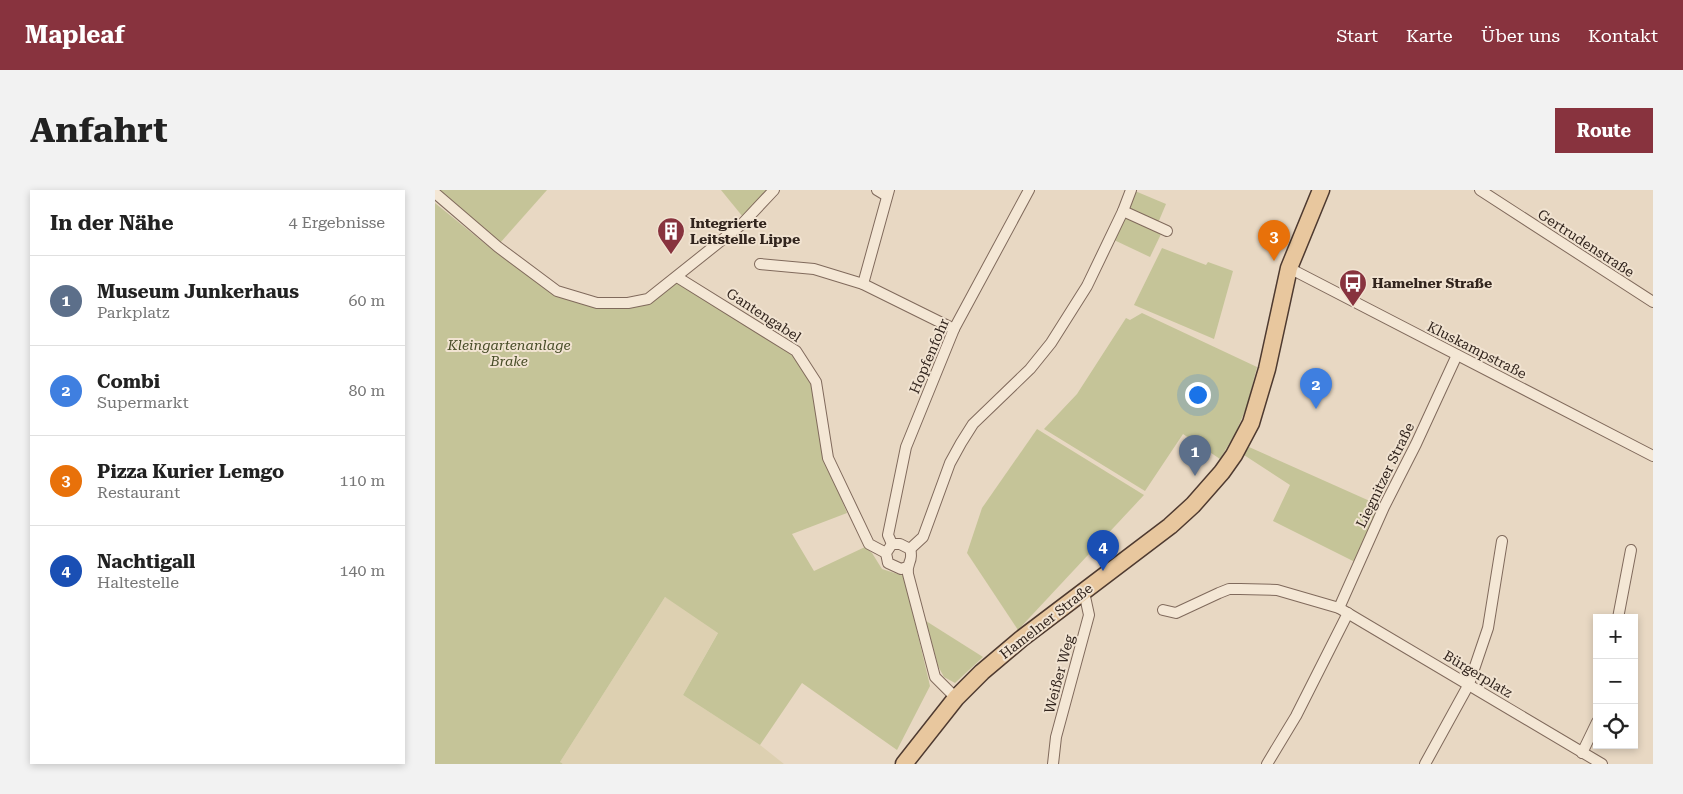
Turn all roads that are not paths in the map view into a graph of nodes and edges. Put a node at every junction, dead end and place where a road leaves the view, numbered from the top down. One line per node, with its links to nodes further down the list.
1 (774, 190): 13 (street)
2 (877, 190): 8 (street)
3 (1029, 190): 16 (street, Hopfenfohr)
4 (1131, 190): 9 (street)
5 (1321, 190): 12 (main road, Hamelner Straße)
6 (1480, 190): 15 (street, Gertrudenstraße)
7 (435, 193): 13 (street)
8 (888, 193): 14 (street)
9 (1123, 212): 10 (street); 21 (street)
10 (1167, 231)
11 (759, 264): 14 (street)
12 (1289, 268): 17 (street, Kluskampstraße); 25 (main road, Hamelner Straße)
13 (677, 277): 23 (street, Gantengabel)
14 (863, 284): 16 (street)
15 (1653, 302)
16 (954, 329): 20 (street, Hopfenfohr)
17 (1457, 355): 18 (street, Kluskampstraße); 27 (street, Liegnitzer Straße)
18 (1653, 456)
19 (1502, 541): 29 (street)
20 (892, 544): 21 (street); 23 (street)
21 (910, 549): 24 (street)
22 (1631, 550): 28 (street)
23 (885, 553): 24 (street)
24 (907, 566): 30 (street)
25 (1084, 592): 30 (main road, Hamelner Straße); 34 (street, Weißer Weg)
26 (1163, 610): 27 (street, Bürgerplatz)
27 (1343, 611): 29 (street, Bürgerplatz); 35 (street, Liegnitzer Straße)
28 (1619, 614)
29 (1469, 684): 32 (street, Bürgerplatz); 36 (street)
30 (956, 698): 33 (main road, Hamelner Straße)
31 (1593, 734): 32 (street)
32 (1585, 758): 37 (street, Bürgerplatz)
33 (904, 764)
34 (1053, 764)
35 (1267, 764)
36 (1425, 764)
37 (1602, 764)

